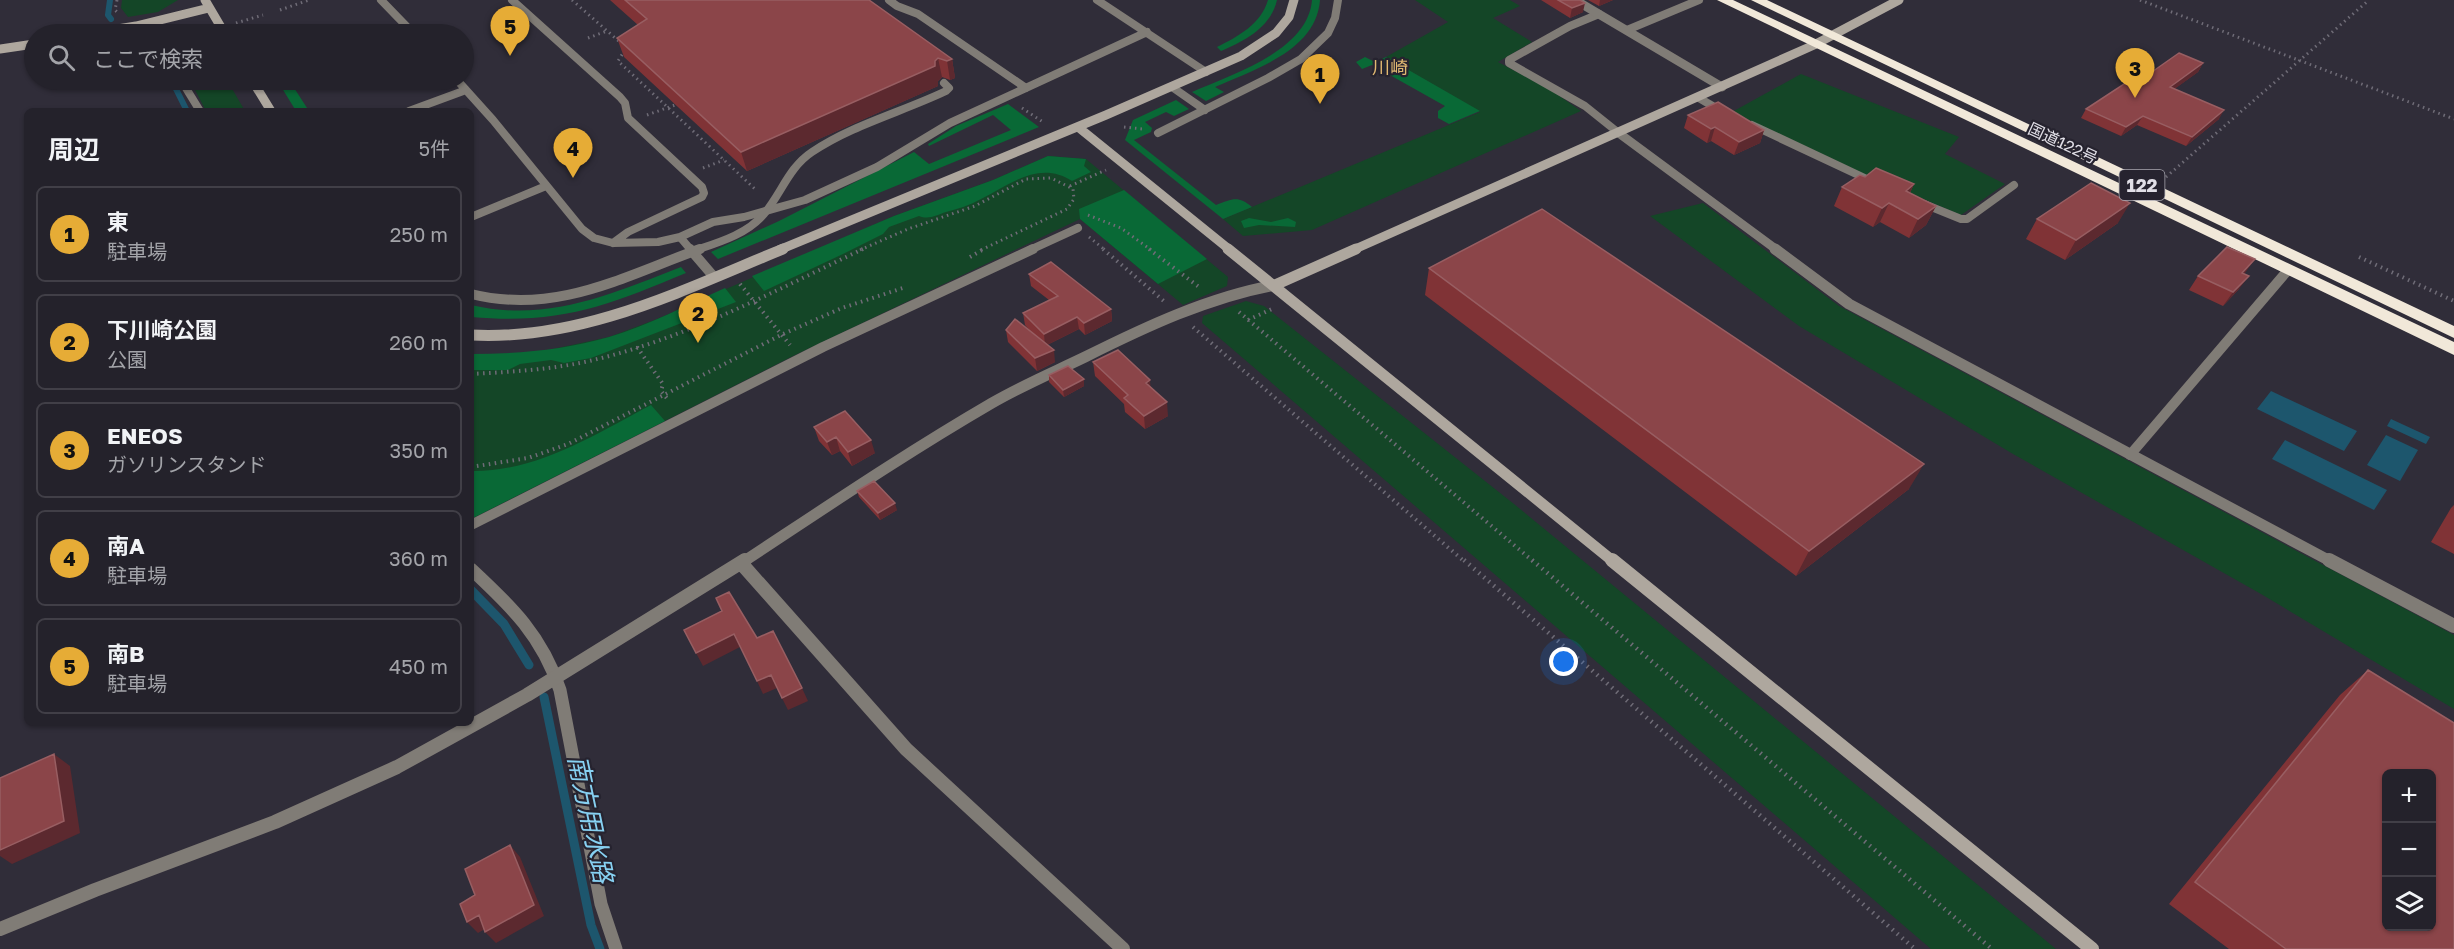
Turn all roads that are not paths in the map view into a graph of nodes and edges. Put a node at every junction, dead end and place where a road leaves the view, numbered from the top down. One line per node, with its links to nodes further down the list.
1 (381, 0): 16 (lane)
2 (512, 0): 48 (lane)
3 (889, 0): 25 (lane)
4 (1097, 0): 18 (lane)
5 (1294, 0): 23 (street)
6 (1338, 0): 35 (lane)
7 (1575, 0): 13 (street)
8 (1699, 0): 17 (lane)
9 (1723, 0): 20 (highway, 国道122号 / 122)
10 (1757, 0): 19 (highway, 国道122号 / 122)
11 (1899, 0): 19 (street)
12 (207, 4): 14 (street); 15 (street)
13 (1599, 14): 17 (street); 40 (lane)
14 (153, 24)
15 (219, 24)
16 (404, 24)
17 (1627, 30): 27 (street)
18 (1147, 32): 23 (lane); 25 (lane)
19 (1831, 36): 20 (street); 53 (highway, 国道122号 / 122)
20 (1814, 45): 27 (street); 49 (highway, 国道122号 / 122)
21 (24, 46): 22 (street)
22 (0, 50)
23 (1206, 72): 26 (street)
24 (944, 83): 52 (lane, bridge)
25 (1026, 87): 47 (lane)
26 (1172, 87): 35 (lane); 38 (street)
27 (1722, 87): 31 (street)
28 (187, 90): 32 (lane)
29 (258, 90): 33 (street)
30 (466, 90): 34 (lane); 42 (lane)
31 (1699, 98): 36 (lane); 40 (street)
32 (198, 108)
33 (269, 108)
34 (417, 108)
35 (1204, 110): 39 (lane)
36 (1729, 115)
37 (1740, 120): 43 (lane)
38 (1078, 127): 50 (street); 51 (street)
39 (1158, 133)
40 (1620, 134): 51 (street); 56 (street)
41 (2014, 185): 44 (lane)
42 (546, 186): 45 (lane); 48 (lane)
43 (1880, 186)
44 (1910, 198)
45 (474, 216)
46 (1078, 228): 57 (lane)
47 (680, 237): 48 (lane); 50 (lane)
48 (613, 243)
49 (2288, 270): 55 (highway, 国道122号 / 122); 56 (lane)
50 (714, 277): 54 (street)
51 (1275, 285): 58 (street); 67 (street)
52 (474, 295)
53 (2454, 333)
54 (474, 335)
55 (2454, 349)
56 (2130, 455): 60 (street)
57 (474, 523)
58 (741, 563): 61 (street); 66 (street)
59 (474, 572): 61 (lane)
60 (2454, 626)
61 (555, 678): 62 (street); 65 (lane)
62 (474, 726)
63 (474, 726): 64 (street)
64 (0, 929)
65 (616, 949)
66 (1123, 949)
67 (2092, 949)

